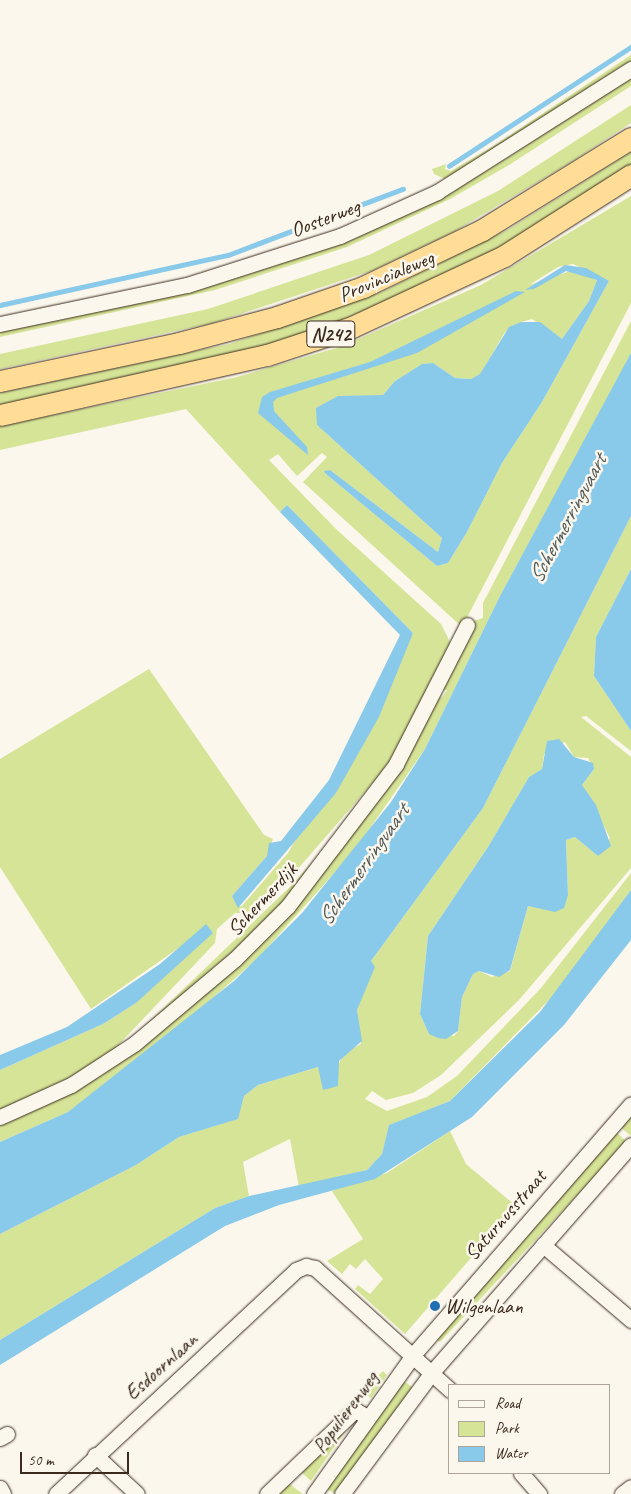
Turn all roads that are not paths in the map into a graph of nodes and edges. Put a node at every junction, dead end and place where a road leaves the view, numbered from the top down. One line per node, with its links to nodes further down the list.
1 (631, 69): 4 (street, Oosterweg)
2 (631, 138): 5 (highway, Provincialeweg / N242)
3 (631, 175): 6 (highway, Provincialeweg / N242)
4 (0, 324)
5 (0, 381)
6 (0, 416)
7 (467, 625): 9 (street, Schermerdijk)
8 (631, 1104): 13 (street, Saturnusstraat)
9 (0, 1117)
10 (631, 1145): 11 (street)
11 (543, 1245): 12 (street); 14 (street)
12 (631, 1320)
13 (413, 1355): 14 (street); 16 (street, Populierenweg); 17 (street, Esdoornlaan)
14 (433, 1371): 15 (street); 26 (street)
15 (448, 1388)
16 (367, 1417): 24 (street); 25 (street, Populierenweg)
17 (95, 1455): 22 (street, Esdoornlaan); 23 (street)
18 (522, 1474): 27 (street)
19 (631, 1487): 28 (street)
20 (0, 1488): 21 (street)
21 (3, 1494)
22 (56, 1494)
23 (137, 1494)
24 (268, 1494)
25 (314, 1494)
26 (342, 1494)
27 (539, 1494)
28 (622, 1494)

